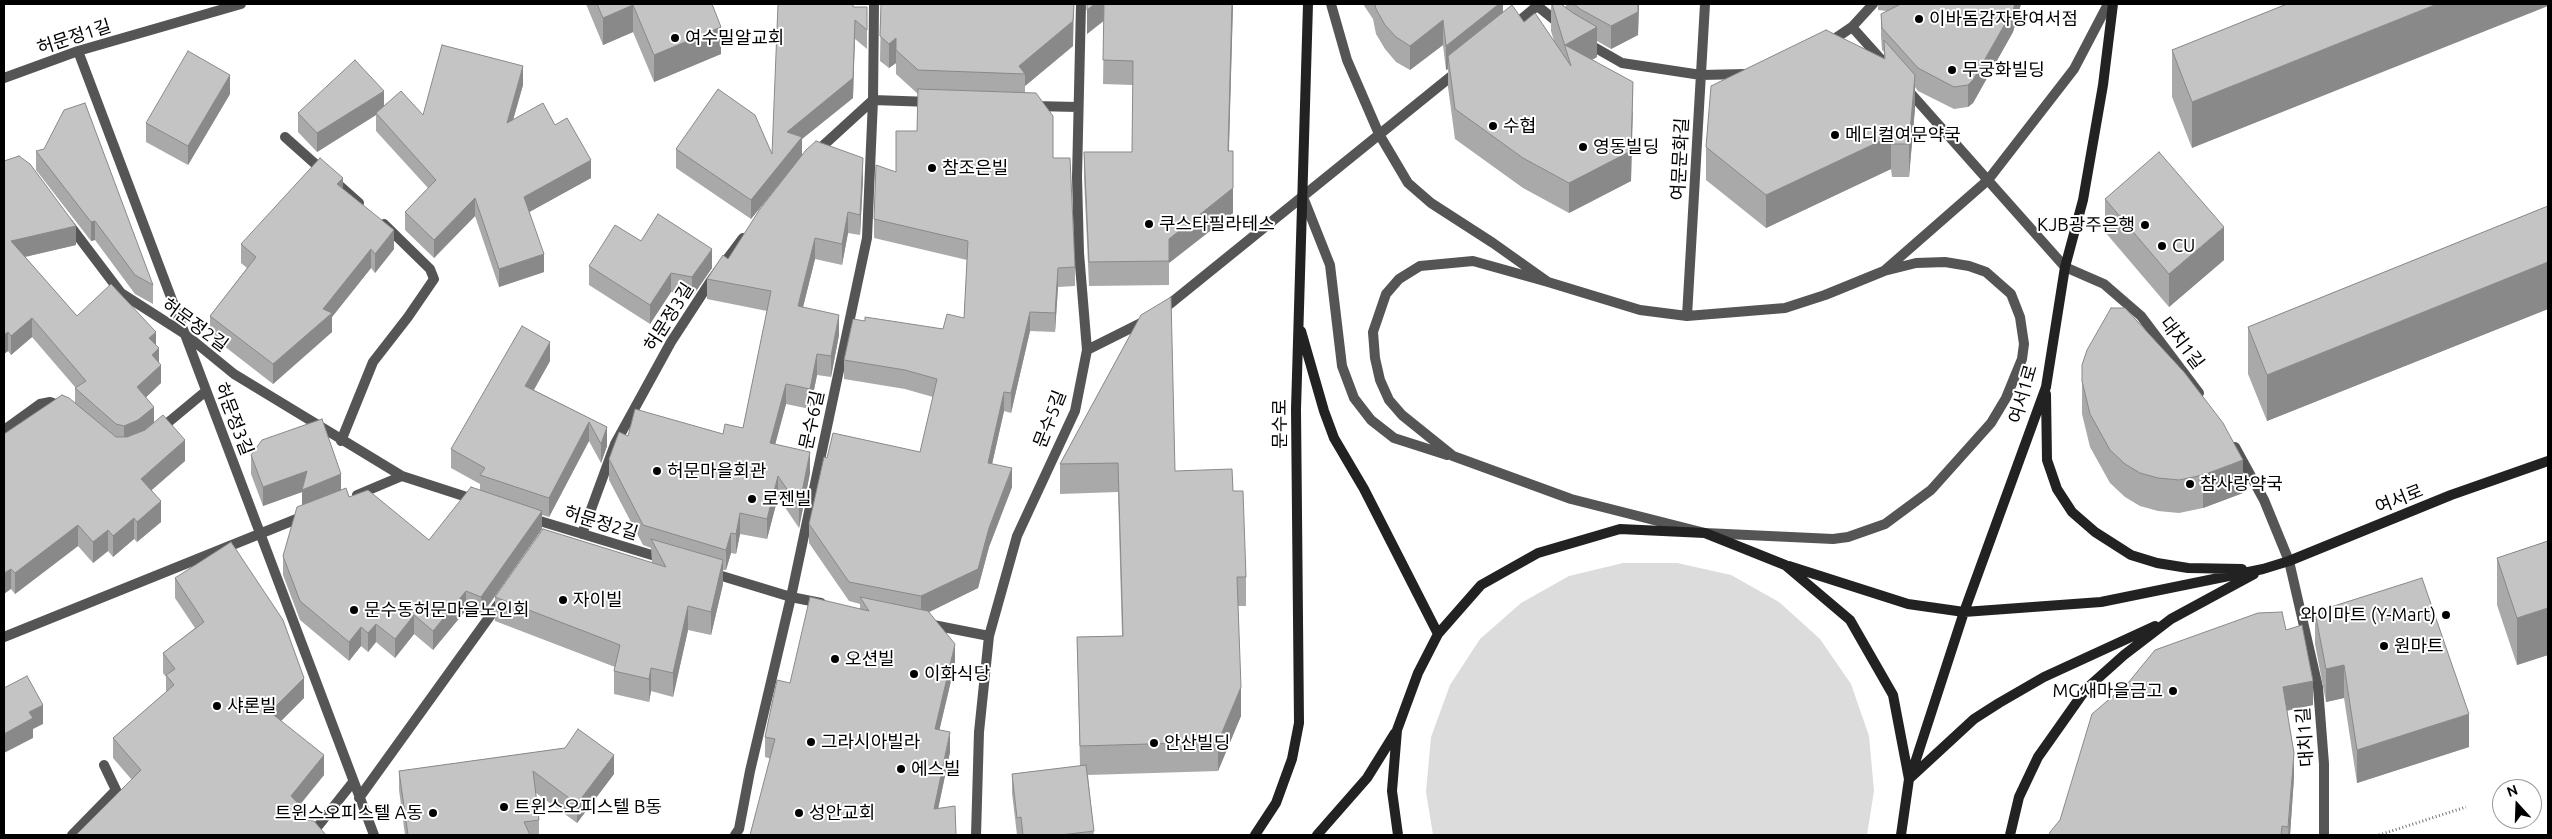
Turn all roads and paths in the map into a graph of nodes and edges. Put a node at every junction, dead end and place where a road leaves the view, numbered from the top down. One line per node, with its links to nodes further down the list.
1 (241, 4): 14 (street, 허문정1길)
2 (874, 4): 19 (street, 문수6길)
3 (1081, 4): 22 (street, 문수5길)
4 (1308, 4): 27 (street, 문수로)
5 (1331, 4): 23 (street)
6 (1705, 4): 17 (street, 여문문화길)
7 (1873, 4): 11 (street)
8 (2108, 4): 26 (street)
9 (2113, 4): 32 (street, 여서1로)
10 (1536, 5): 12 (street); 17 (street)
11 (1852, 27): 13 (street); 26 (street, 대치1길)
12 (1507, 31)
13 (1815, 50)
14 (78, 51): 18 (street, 허문정1길); 37 (street, 허문정3길)
15 (1469, 61): 23 (street)
16 (1760, 72): 17 (street)
17 (1701, 75): 35 (street, 여문문화길)
18 (4, 78)
19 (874, 100): 20 (street); 25 (street); 63 (street, 문수6길)
20 (942, 102)
21 (1020, 105): 22 (street)
22 (1078, 107): 38 (street, 문수5길)
23 (1379, 134): 27 (street); 34 (street)
24 (285, 137): 28 (street)
25 (808, 159)
26 (1988, 180): 32 (street, 대치1길); 33 (street)
27 (1302, 197): 36 (street, 문수로); 38 (street); 47 (street)
28 (365, 208)
29 (64, 216): 37 (street, 허문정2길)
30 (378, 219): 46 (street)
31 (750, 229): 56 (street, 허문정3길)
32 (2065, 267): 39 (street, 여서1로); 41 (street, 대치1길)
33 (1884, 271): 35 (street); 54 (street)
34 (1548, 282): 35 (street); 47 (street)
35 (1688, 316)
36 (1299, 323): 68 (street); 82 (street, 문수로)
37 (185, 334): 40 (street, 허문정3길); 46 (street, 허문정2길)
38 (1087, 350): 69 (street, 문수5길)
39 (2046, 387): 60 (street); 65 (street, 여서1로)
40 (206, 391): 45 (street); 55 (street, 허문정3길)
41 (2207, 405)
42 (73, 413): 43 (street)
43 (4, 430)
44 (2228, 436): 57 (street, 대치1길)
45 (149, 438)
46 (341, 441): 49 (street, 허문정2길)
47 (1452, 456): 54 (street)
48 (2548, 461): 57 (street, 여서로)
49 (402, 476): 50 (street); 51 (street, 허문정2길)
50 (349, 498)
51 (488, 504)
52 (313, 512): 55 (street)
53 (516, 513): 56 (street, 허문정2길)
54 (1706, 533): 59 (street); 68 (street)
55 (260, 534): 70 (street); 74 (street, 허문정3길)
56 (582, 534): 58 (street, 허문정2길)
57 (2289, 561): 60 (street, 여서로); 87 (street, 대치1길)
58 (677, 562)
59 (1785, 565): 65 (street); 73 (street)
60 (2263, 569): 65 (street); 66 (street)
61 (706, 571): 63 (street)
62 (508, 590): 75 (street)
63 (791, 597): 64 (street); 80 (street, 문수6길)
64 (829, 604)
65 (1964, 612): 73 (street, 여서1로)
66 (2171, 619): 73 (street); 86 (street)
67 (914, 621): 69 (street)
68 (1438, 634): 71 (street)
69 (989, 636): 81 (street, 문수5길)
70 (4, 637)
71 (1397, 730): 83 (street); 84 (street)
72 (104, 765): 77 (street)
73 (1909, 779): 85 (street)
74 (353, 782): 75 (street, 허문정3길); 78 (street)
75 (359, 798): 79 (street, 허문정3길)
76 (2466, 807): 88 (path)
77 (72, 835)
78 (312, 835)
79 (374, 835)
80 (734, 835)
81 (976, 835)
82 (1255, 835)
83 (1318, 835)
84 (1398, 835)
85 (1901, 835)
86 (2010, 835)
87 (2324, 835)
88 (2378, 835)

